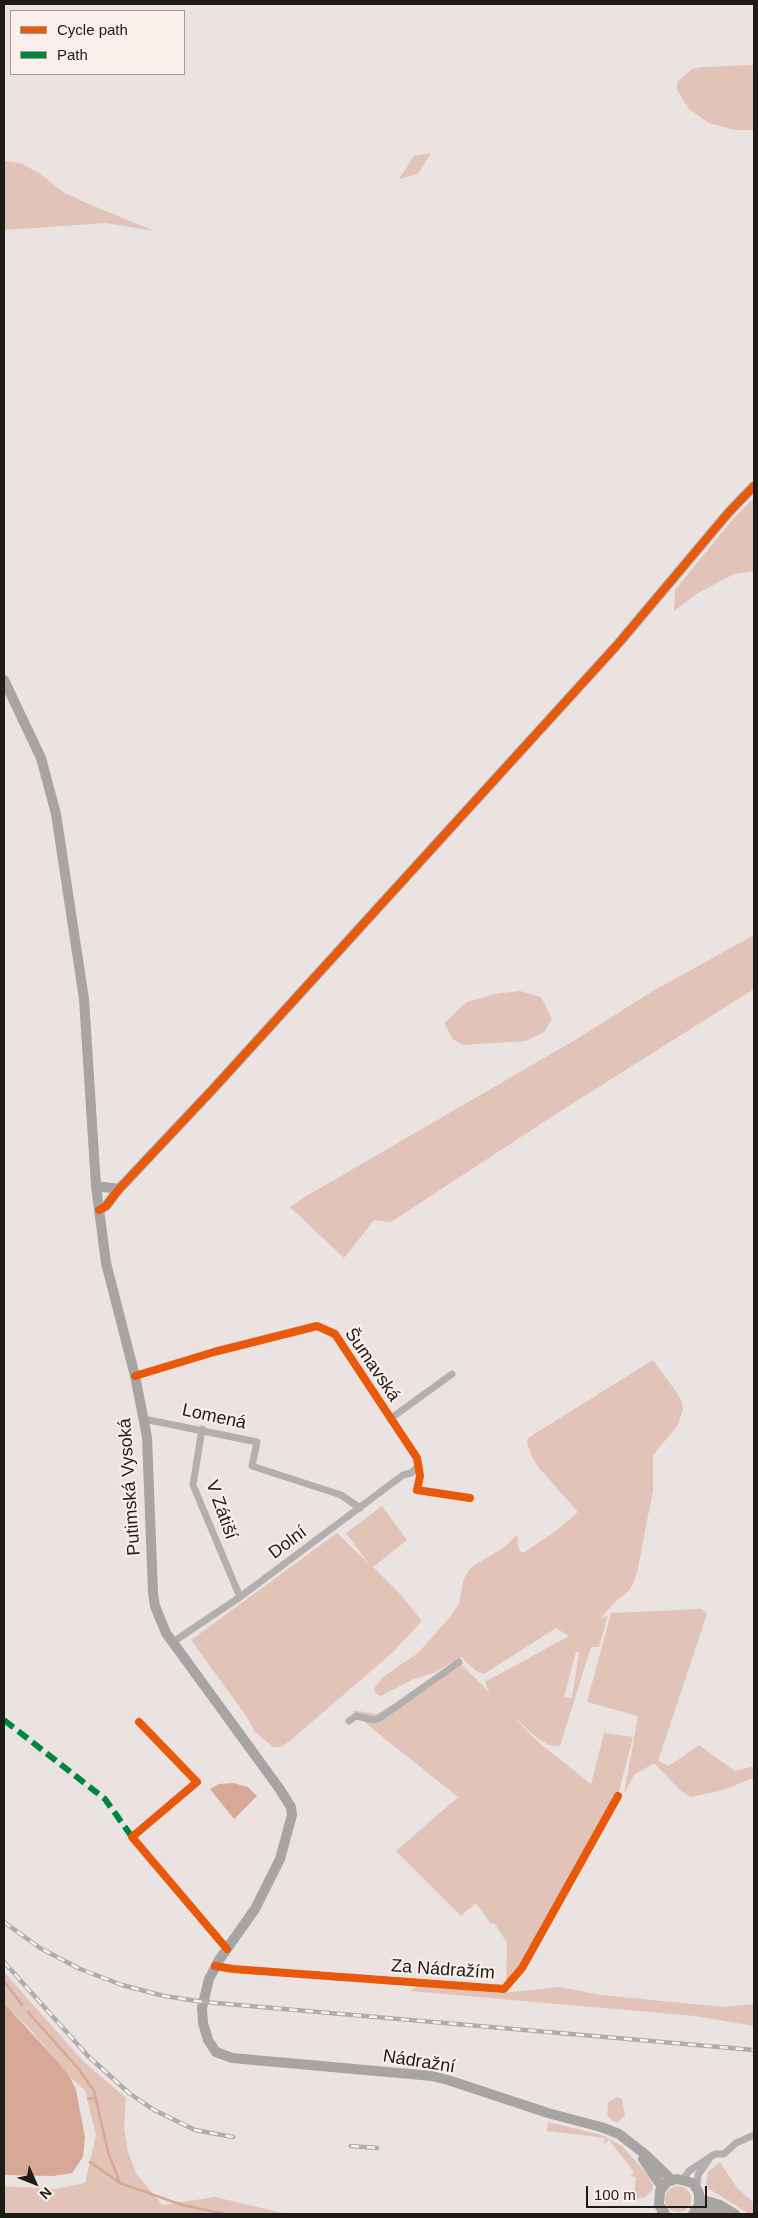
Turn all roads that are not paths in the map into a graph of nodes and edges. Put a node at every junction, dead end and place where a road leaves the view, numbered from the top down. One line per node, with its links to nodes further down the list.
1 (754, 486): 4 (main road)
2 (4, 680): 3 (main road, Putimská Vysoká)
3 (96, 1186): 4 (main road); 5 (main road, Putimská Vysoká)
4 (119, 1189): 5 (main road)
5 (99, 1210): 7 (main road, Putimská Vysoká)
6 (452, 1374): 9 (street)
7 (135, 1376): 8 (main road, Putimská Vysoká); 9 (street, Šumavská)
8 (144, 1419): 10 (street, Lomená); 15 (main road, Putimská Vysoká)
9 (390, 1419): 11 (street, Šumavská)
10 (202, 1429): 13 (street, Lomená); 14 (street, V Zátiší)
11 (420, 1466): 12 (street); 13 (street, Dolní)
12 (470, 1498)
13 (360, 1508): 14 (street, Dolní)
14 (240, 1597): 15 (street, Dolní)
15 (173, 1642): 20 (main road)
16 (459, 1662): 17 (street)
17 (349, 1721)
18 (139, 1722): 20 (street)
19 (618, 1796): 21 (street, Za Nádražím)
20 (227, 1949): 21 (main road)
21 (215, 1966): 23 (main road, Nádražní)
22 (754, 2135): 24 (street)
23 (630, 2142): 26 (main road, Nádražní); 27 (main road, Nádražní)
24 (711, 2157): 25 (street); 28 (street)
25 (683, 2179): 26 (main road); 28 (main road)
26 (672, 2180): 27 (main road)
27 (662, 2188): 31 (main road)
28 (696, 2188): 29 (main road)
29 (700, 2199): 30 (main road); 33 (main road)
30 (694, 2212): 32 (main road)
31 (664, 2213)
32 (725, 2214)
33 (736, 2214)

